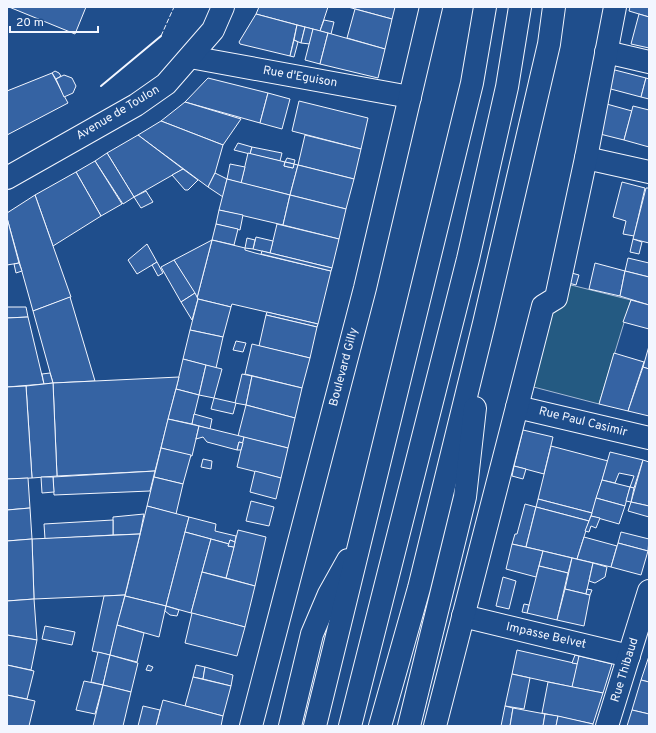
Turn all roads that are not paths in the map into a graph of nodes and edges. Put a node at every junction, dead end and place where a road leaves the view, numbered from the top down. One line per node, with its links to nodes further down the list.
1 (224, 7): 8 (main road, Avenue de Toulon)
2 (431, 7): 10 (main road, Boulevard Gilly)
3 (485, 7): 17 (main road)
4 (520, 7): 25 (main road)
5 (554, 7): 14 (main road)
6 (615, 7): 7 (main road)
7 (606, 52): 9 (main road); 11 (main road)
8 (190, 57): 10 (main road, Rue d'Eguison); 13 (main road, Avenue de Toulon)
9 (649, 62)
10 (410, 97): 22 (main road, Boulevard Gilly)
11 (586, 158): 12 (main road); 15 (main road)
12 (649, 172)
13 (7, 178)
14 (484, 323): 18 (main road); 28 (main road)
15 (517, 406): 16 (main road, Rue Paul Casimir); 20 (main road)
16 (649, 438)
17 (362, 534): 23 (main road); 24 (main road)
18 (419, 588): 26 (main road); 27 (main road)
19 (649, 591): 21 (main road, Rue Thibaud)
20 (463, 616): 21 (main road, Impasse Belvet); 29 (main road)
21 (629, 656): 30 (main road, Rue Thibaud)
22 (251, 726)
23 (290, 726)
24 (315, 726)
25 (350, 726)
26 (380, 726)
27 (394, 726)
28 (408, 726)
29 (435, 726)
30 (607, 726)

